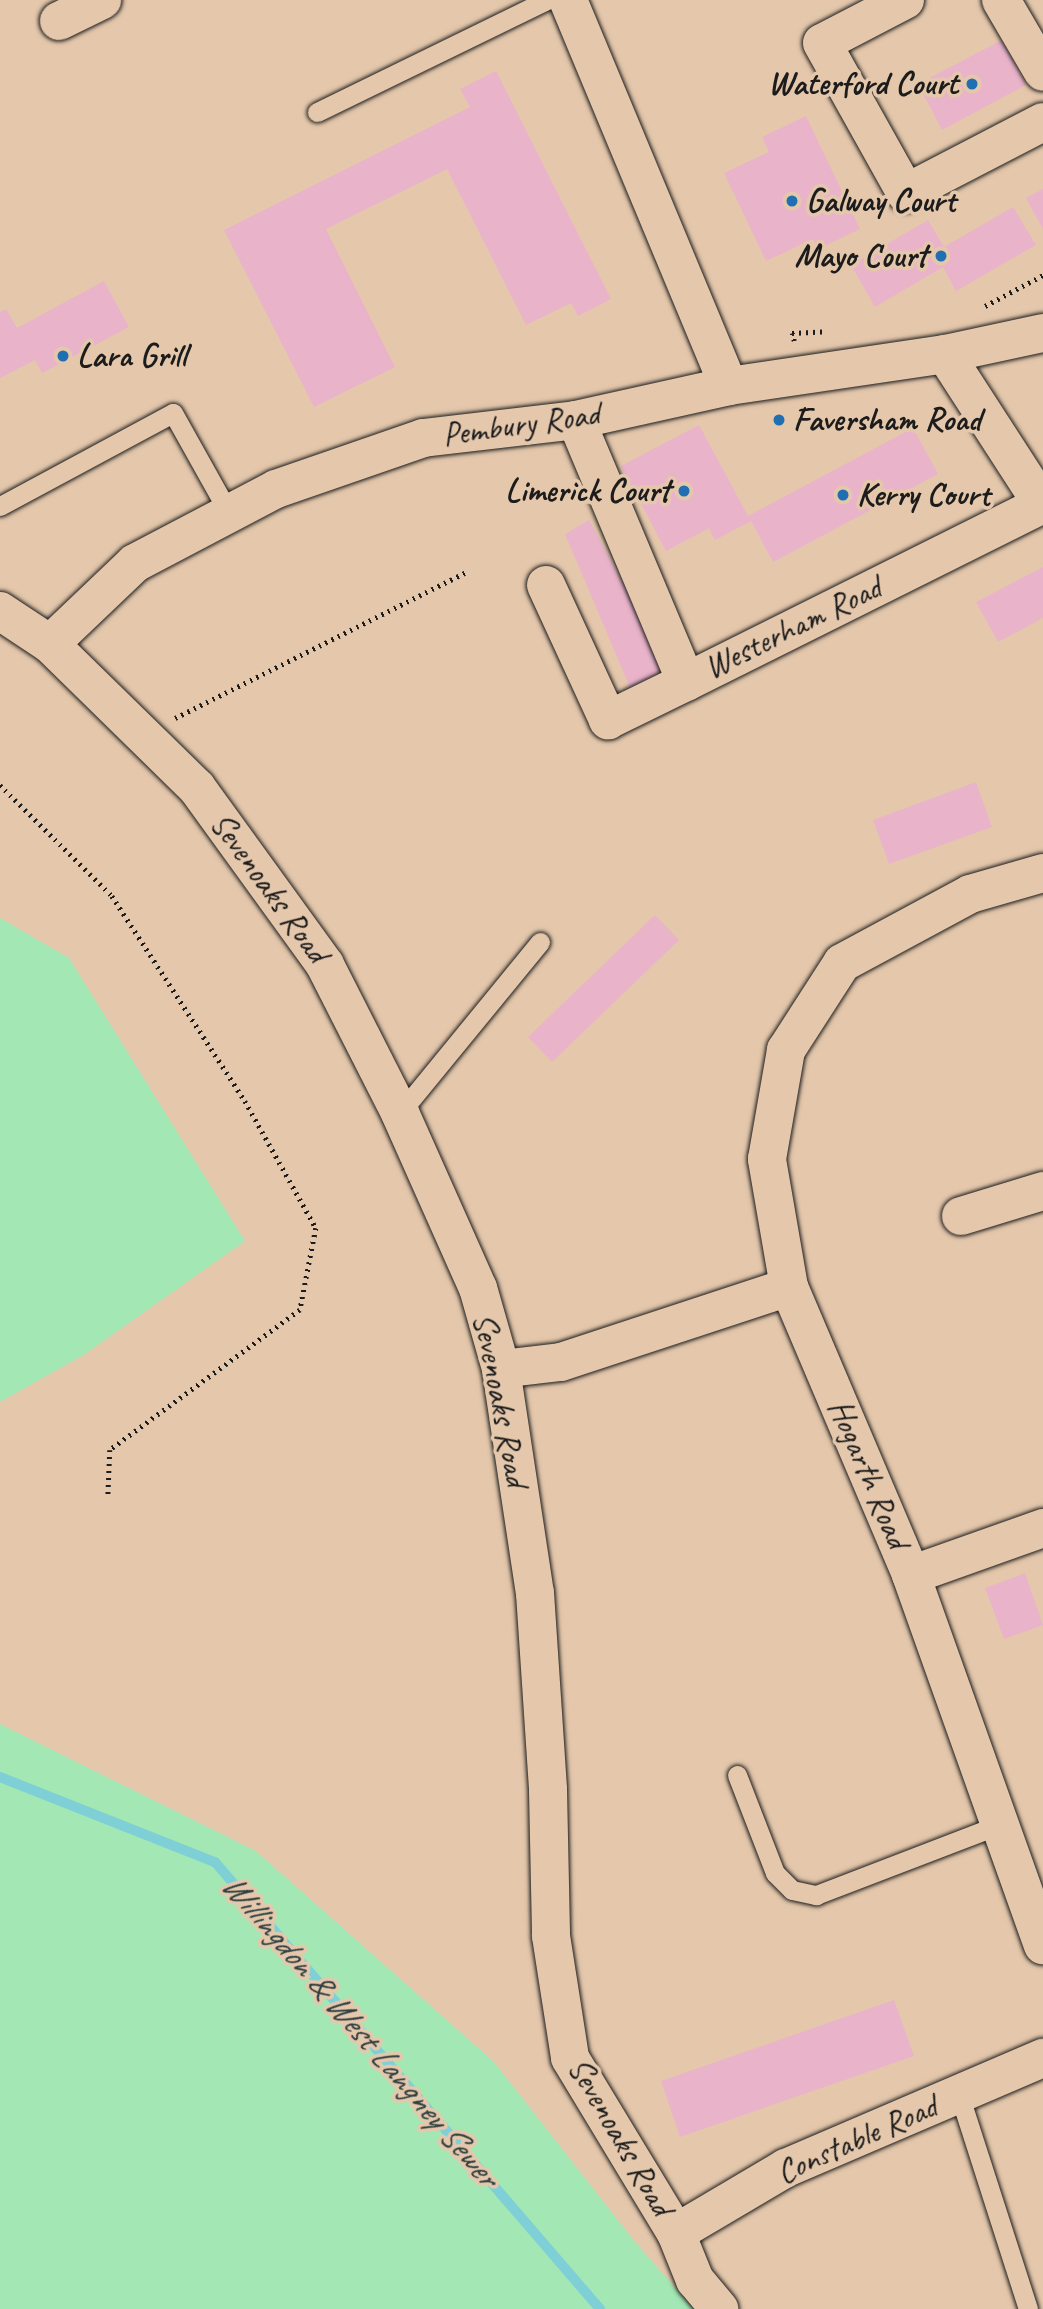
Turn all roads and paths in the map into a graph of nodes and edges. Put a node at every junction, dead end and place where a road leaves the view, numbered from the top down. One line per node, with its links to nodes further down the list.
1 (102, 0): 6 (street)
2 (547, 0): 8 (lane)
3 (568, 0): 12 (street)
4 (905, 0): 9 (street)
5 (1001, 0): 7 (street)
6 (53, 10)
7 (1043, 72)
8 (317, 112)
9 (1043, 122)
10 (1043, 333): 11 (street, Pembury Road)
11 (946, 355): 12 (street, Pembury Road); 14 (street, Westerham Road)
12 (729, 386): 13 (street, Pembury Road)
13 (576, 420): 16 (street, Pembury Road); 21 (street, Westerham Road)
14 (1043, 504): 21 (street, Westerham Road)
15 (0, 506): 16 (lane)
16 (229, 513): 20 (street, Pembury Road)
17 (468, 571): 22 (path)
18 (545, 585): 21 (street)
19 (0, 611): 20 (street, Sevenoaks Road)
20 (51, 644): 22 (street, Sevenoaks Road)
21 (685, 682)
22 (143, 735): 26 (street, Sevenoaks Road)
23 (0, 785): 31 (path)
24 (1043, 873): 29 (street, Hogarth Road)
25 (540, 942): 26 (lane)
26 (400, 1113): 30 (street, Sevenoaks Road)
27 (1043, 1191): 28 (street)
28 (961, 1216)
29 (789, 1287): 30 (street); 33 (street, Hogarth Road)
30 (501, 1368): 39 (street, Sevenoaks Road)
31 (108, 1497)
32 (1043, 1528): 33 (street)
33 (911, 1574): 35 (street, Hogarth Road)
34 (737, 1775): 35 (lane)
35 (998, 1825): 36 (street, Hogarth Road)
36 (1043, 1945)
37 (1043, 2058): 38 (street, Constable Road)
38 (959, 2094): 39 (street, Constable Road); 41 (lane)
39 (676, 2233): 40 (street, Sevenoaks Road)
40 (719, 2309)
41 (1028, 2309)

